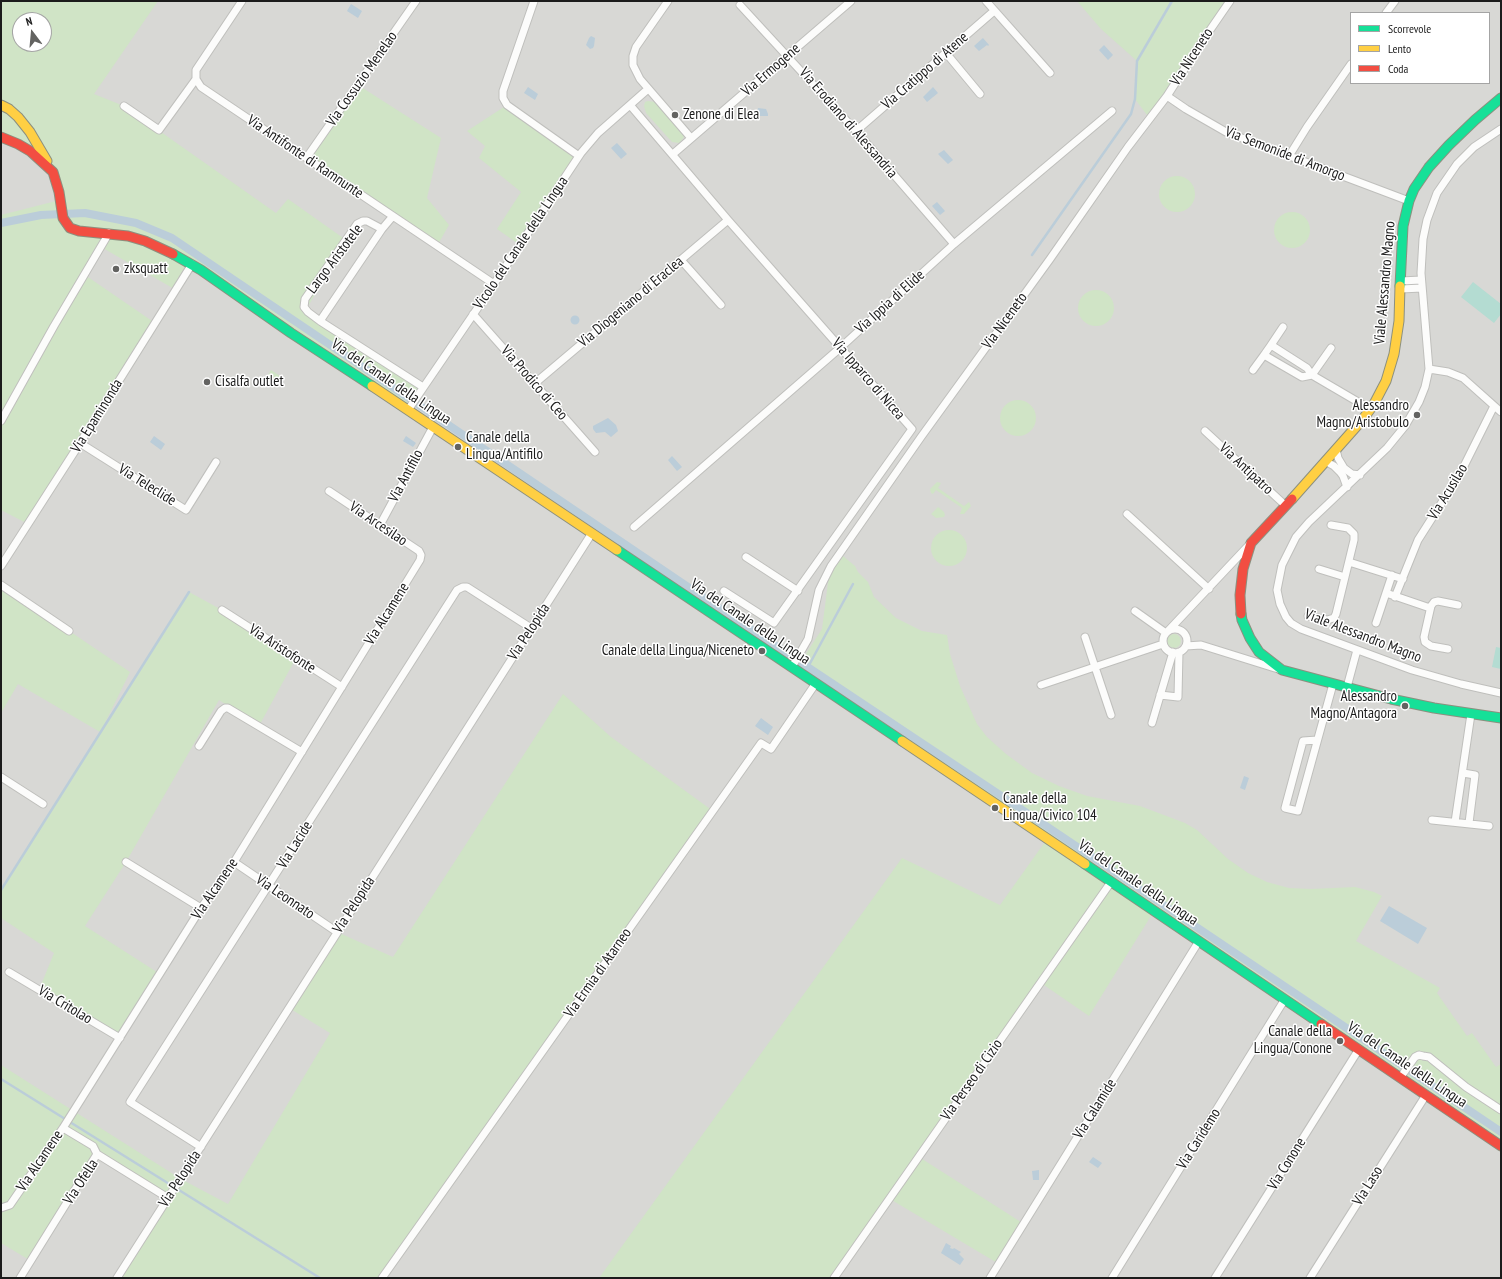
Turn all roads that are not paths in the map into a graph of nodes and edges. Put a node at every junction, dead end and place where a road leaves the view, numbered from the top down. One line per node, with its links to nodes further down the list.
1 (242, 1): 16 (street)
2 (416, 1): 34 (street, Via Cossuzio Menelao)
3 (668, 1): 17 (street)
4 (851, 1): 13 (street, Via Ermogene)
5 (986, 1): 10 (street)
6 (1230, 1): 19 (street, Via Niceneto)
7 (1395, 1): 11 (street)
8 (532, 2): 32 (street)
9 (740, 5): 13 (street, Via Erodiano di Alessandria)
10 (994, 11): 12 (street, Via Cratippo di Atene); 15 (street)
11 (1387, 12)
12 (946, 53): 18 (street); 26 (street, Via Cratippo di Atene)
13 (788, 55): 26 (street, Via Erodiano di Alessandria); 29 (street, Via Ermogene)
14 (1350, 65): 33 (street)
15 (1050, 73)
16 (196, 80): 23 (street); 34 (street, Via Antifonte di Ramnunte)
17 (648, 89): 21 (street, Vicolo del Canale della Lingua); 29 (street)
18 (980, 94)
19 (1167, 96): 33 (street, Via Semonide di Amorgo); 69 (street, Via Niceneto)
20 (1501, 98): 36 (street, Viale Alessandro Magno)
21 (630, 104): 31 (street, Via Ipparco di Nicea); 32 (street, Vicolo del Canale della Lingua)
22 (1, 105): 27 (street)
23 (124, 106)
24 (1112, 111): 41 (street, Via Ippia di Elide)
25 (1501, 129): 44 (street, Viale Alessandro Magno)
26 (856, 131): 41 (street, Via Erodiano di Alessandria)
27 (30, 132): 30 (street); 35 (street)
28 (1, 137): 30 (street, Via del Canale della Lingua)
29 (691, 138): 31 (street, Via Ermogene)
30 (18, 144): 35 (street, Via del Canale della Lingua)
31 (673, 154): 38 (street, Via Ipparco di Nicea)
32 (579, 156): 45 (street, Vicolo del Canale della Lingua)
33 (1289, 156): 36 (street, Via Semonide di Amorgo)
34 (307, 157): 37 (street, Via Antifonte di Ramnunte)
35 (53, 172): 40 (street, Via del Canale della Lingua)
36 (1409, 200): 46 (street, Viale Alessandro Magno)
37 (393, 216): 39 (street); 45 (street, Via Antifonte di Ramnunte)
38 (728, 220): 42 (street, Via Diogeniano di Eraclea); 53 (street, Via Ipparco di Nicea)
39 (382, 229): 50 (street, Largo Aristotele); 50 (street, Largo Aristotele)
40 (109, 233): 43 (street, Via del Canale della Lingua); 65 (street)
41 (954, 244): 53 (street, Via Ippia di Elide)
42 (681, 260): 48 (street); 59 (street, Via Diogeniano di Eraclea)
43 (192, 264): 62 (street, Via del Canale della Lingua); 70 (street, Via Epaminonda)
44 (1421, 280): 46 (street); 47 (street, Viale Alessandro Magno)
45 (494, 284): 49 (street, Vicolo del Canale della Lingua)
46 (1401, 285): 47 (street); 63 (street, Viale Alessandro Magno)
47 (1422, 288): 57 (street, Viale Alessandro Magno)
48 (721, 305)
49 (473, 314): 59 (street, Via Prodico di Ceo); 60 (street, Vicolo del Canale della Lingua)
50 (320, 320): 60 (street)
51 (1283, 326): 52 (street)
52 (1271, 345): 55 (street); 58 (street)
53 (840, 348): 67 (street, Via Ipparco di Nicea); 82 (street, Via Ippia di Elide)
54 (1331, 348): 58 (street)
55 (1264, 356): 56 (street); 58 (street)
56 (1253, 370)
57 (1429, 370): 61 (street); 75 (street, Viale Alessandro Magno)
58 (1312, 375): 63 (street)
59 (534, 384): 72 (street, Via Prodico di Ceo)
60 (423, 387): 62 (street, Vicolo del Canale della Lingua)
61 (1494, 406): 64 (street); 92 (street, Via Acusilao)
62 (409, 408): 66 (street, Via del Canale della Lingua)
63 (1370, 409): 71 (street, Viale Alessandro Magno)
64 (1501, 412)
65 (1, 421)
66 (432, 427): 81 (street, Via Antifilo); 83 (street, Via del Canale della Lingua)
67 (912, 429): 69 (street); 95 (street, Via Ipparco di Nicea)
68 (1205, 431): 78 (street, Via Antipatro)
69 (921, 437): 114 (street, Via Niceneto)
70 (80, 443): 74 (street, Via Teleclide); 88 (street, Via Epaminonda)
71 (1336, 449): 73 (street, Viale Alessandro Magno); 75 (street)
72 (594, 452)
73 (1325, 461): 76 (street); 78 (street, Viale Alessandro Magno)
74 (216, 462)
75 (1360, 475): 76 (street, Viale Alessandro Magno)
76 (1347, 487): 112 (street, Viale Alessandro Magno)
77 (329, 491): 81 (street, Via Arcesilao)
78 (1286, 506): 84 (street, Viale Alessandro Magno)
79 (1127, 514): 94 (street)
80 (1330, 524): 87 (street)
81 (380, 525): 86 (street, Via Arcesilao)
82 (634, 527)
83 (592, 533): 105 (street, Via Pelopida); 114 (street, Via del Canale della Lingua)
84 (1251, 543): 94 (street); 116 (street, Viale Alessandro Magno)
85 (746, 557): 95 (street)
86 (420, 560): 120 (street, Via Alcamene)
87 (1349, 562): 90 (street); 91 (street)
88 (1, 566)
89 (1319, 570): 91 (street)
90 (1392, 575): 92 (street); 97 (street)
91 (1345, 577): 103 (street)
92 (1403, 578): 98 (street, Via Acusilao)
93 (1, 585): 106 (street)
94 (1209, 589): 107 (street)
95 (798, 590): 96 (street, Via Ipparco di Nicea)
96 (724, 591)
97 (1386, 594): 98 (street); 104 (street)
98 (1395, 597): 100 (street)
99 (1458, 605): 100 (street)
100 (1430, 608): 111 (street)
101 (222, 610): 120 (street, Via Aristofonte)
102 (1135, 611): 107 (street)
103 (1308, 616)
104 (1376, 623)
105 (531, 628): 141 (street, Via Lacide); 143 (street, Via Pelopida)
106 (69, 631)
107 (1167, 632): 109 (street); 110 (street)
108 (1085, 637): 115 (street)
109 (1163, 644): 113 (street); 115 (street)
110 (1186, 646): 113 (street); 116 (street)
111 (1448, 649)
112 (1357, 650): 121 (street); 122 (street, Viale Alessandro Magno)
113 (1176, 652): 123 (street); 123 (street)
114 (794, 664): 117 (street, Via del Canale della Lingua)
115 (1095, 667): 119 (street); 125 (street)
116 (1282, 670): 118 (street, Viale Alessandro Magno)
117 (816, 683): 140 (street, Via del Canale della Lingua); 160 (street, Via Ermia di Atarneo)
118 (1333, 684): 121 (street, Viale Alessandro Magno); 128 (street)
119 (1041, 685)
120 (342, 687): 130 (street, Via Alcamene)
121 (1347, 687): 124 (street, Viale Alessandro Magno)
122 (1501, 693)
123 (1160, 695): 127 (street)
124 (1472, 714): 126 (street, Viale Alessandro Magno); 131 (street)
125 (1111, 715)
126 (1501, 718)
127 (1152, 723)
128 (1317, 740): 128 (street)
129 (199, 746): 130 (street)
130 (302, 752): 139 (street, Via Alcamene)
131 (1463, 773): 135 (street); 136 (street)
132 (1, 777): 133 (street)
133 (43, 804)
134 (1432, 820): 135 (street)
135 (1455, 822): 136 (street)
136 (1469, 823): 137 (street)
137 (1489, 826)
138 (126, 862): 142 (street)
139 (234, 862): 141 (street, Via Leonnato); 142 (street, Via Alcamene)
140 (1111, 882): 144 (street, Via del Canale della Lingua); 161 (street, Via Perseo di Cizio)
141 (268, 886): 143 (street, Via Leonnato); 154 (street, Via Lacide)
142 (201, 908): 147 (street, Via Alcamene)
143 (337, 932): 154 (street, Via Pelopida)
144 (1199, 941): 146 (street, Via del Canale della Lingua); 162 (street, Via Calamide)
145 (10, 972): 147 (street, Via Critolao)
146 (1285, 999): 148 (street, Via del Canale della Lingua); 163 (street, Via Caridemo)
147 (120, 1038): 152 (street, Via Alcamene)
148 (1359, 1049): 149 (street, Via del Canale della Lingua); 164 (street, Via Conone)
149 (1402, 1075): 150 (street, Via del Canale della Lingua); 151 (street)
150 (1426, 1095): 153 (street, Via del Canale della Lingua); 165 (street, Via Laso)
151 (1501, 1110)
152 (63, 1128): 155 (street); 157 (street, Via Alcamene)
153 (1501, 1146)
154 (201, 1147): 156 (street, Via Pelopida)
155 (97, 1154): 156 (street, Via Ofella); 158 (street, Via Ofella)
156 (168, 1198): 159 (street, Via Pelopida)
157 (1, 1208)
158 (20, 1278)
159 (117, 1278)
160 (382, 1278)
161 (834, 1278)
162 (990, 1278)
163 (1112, 1278)
164 (1216, 1278)
165 (1310, 1278)

